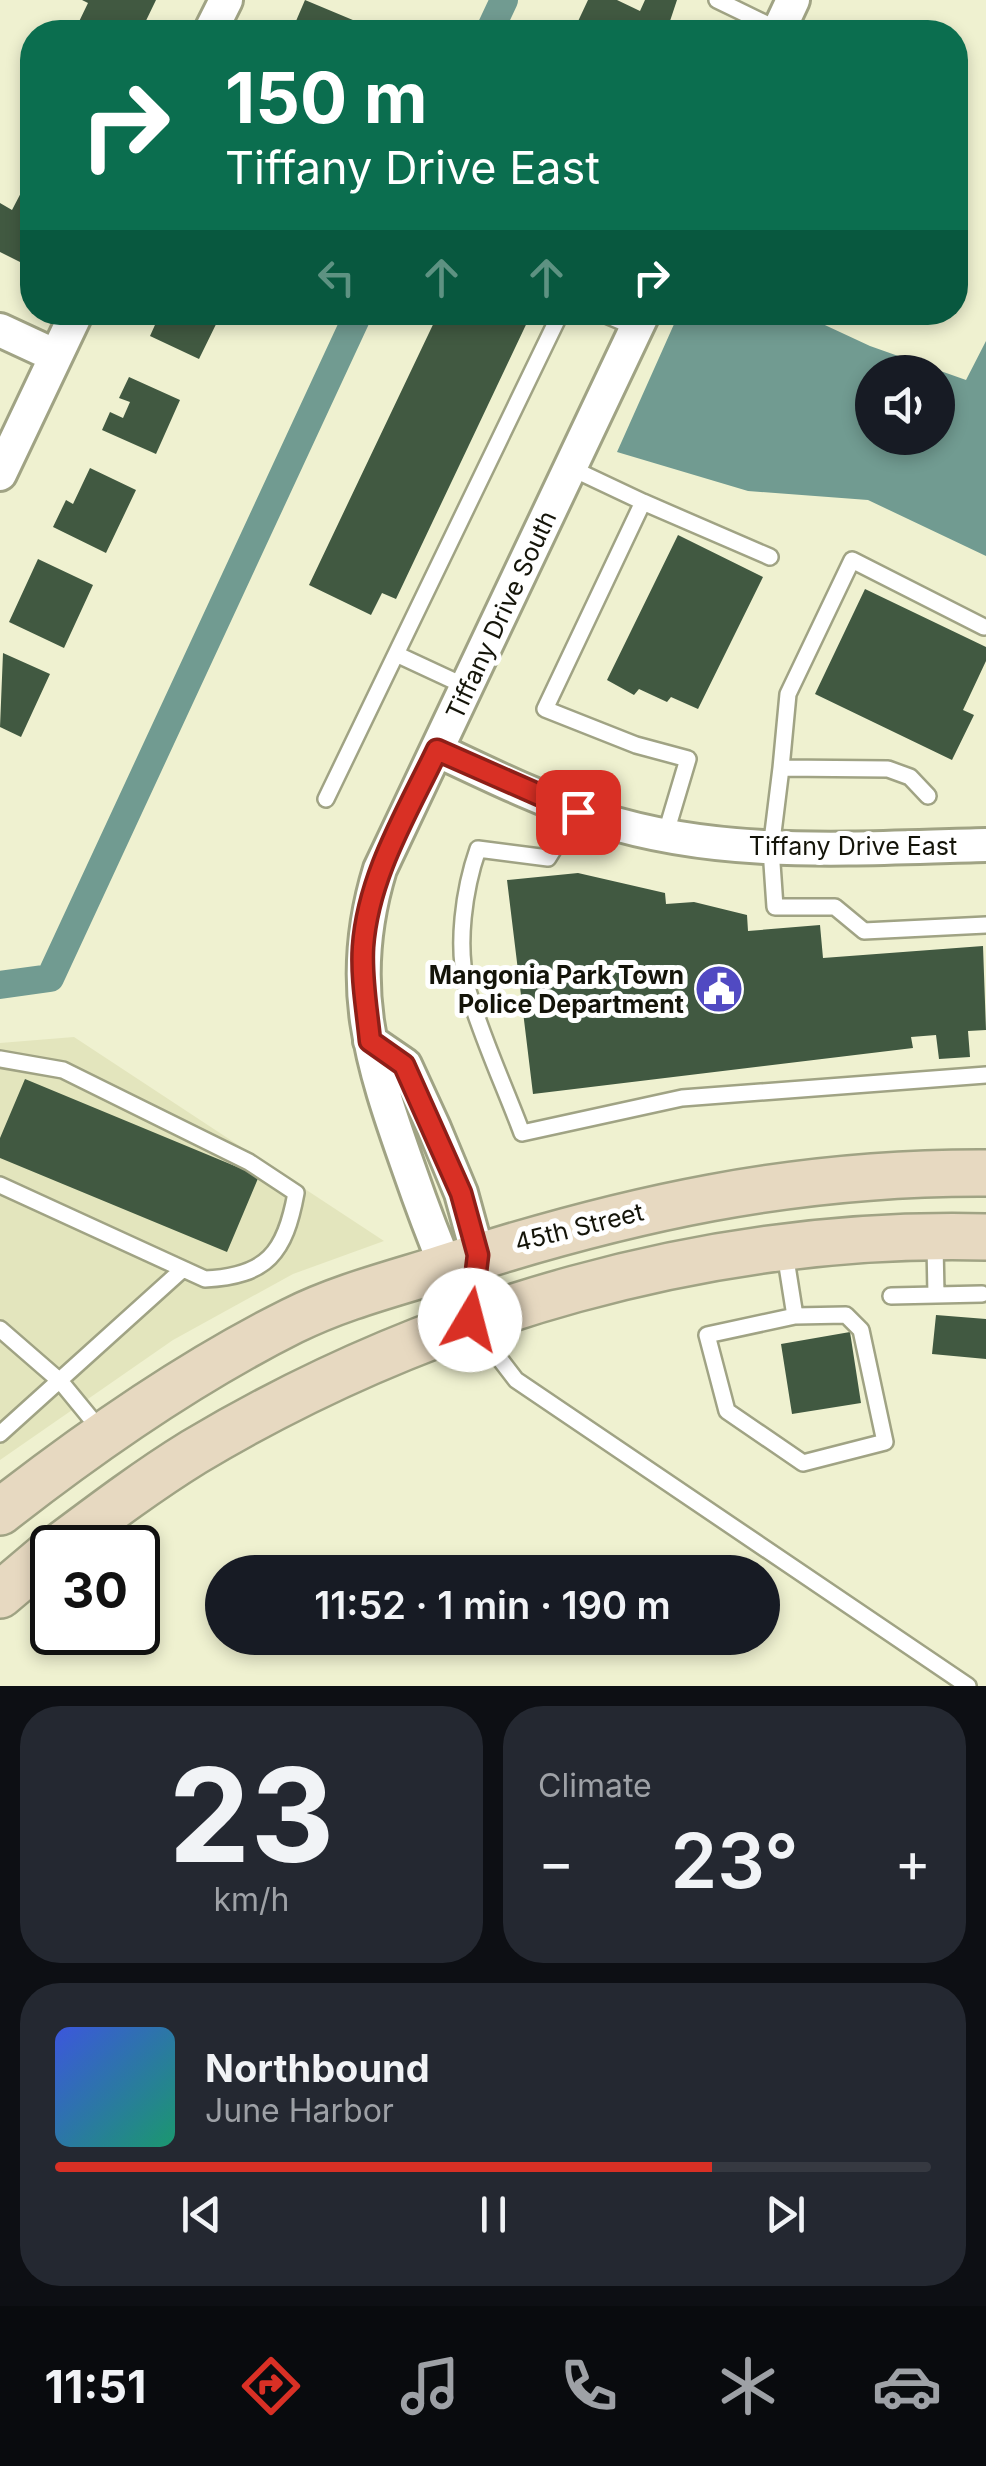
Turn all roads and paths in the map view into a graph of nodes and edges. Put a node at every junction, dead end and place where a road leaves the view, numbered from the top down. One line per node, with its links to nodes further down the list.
1 (717, 0): 2 (lane)
2 (780, 20)
3 (71, 325): 7 (street)
4 (556, 325): 13 (lane)
5 (638, 325): 8 (street, Tiffany Drive South)
6 (0, 330): 7 (street)
7 (56, 356): 9 (street)
8 (571, 468): 10 (lane); 14 (street, Tiffany Drive South)
9 (0, 474)
10 (643, 502): 11 (lane); 20 (lane)
11 (770, 556)
12 (984, 628): 16 (lane)
13 (396, 654): 14 (lane); 18 (lane)
14 (467, 687): 15 (street, Tiffany Drive South)
15 (437, 750): 19 (street, Tiffany Drive East); 31 (street, Tiffany Drive South)
16 (781, 768): 17 (lane); 22 (lane)
17 (928, 796)
18 (326, 799)
19 (578, 812): 20 (street, Tiffany Drive East); 25 (lane)
20 (665, 836): 22 (street, Tiffany Drive East)
21 (986, 845): 22 (street, Tiffany Drive East)
22 (771, 848): 23 (lane)
23 (986, 925)
24 (0, 1059): 32 (lane)
25 (986, 1074)
26 (986, 1173): 31 (main road, 45th Street)
27 (0, 1185): 32 (lane)
28 (935, 1235): 29 (main road); 30 (main road); 34 (lane)
29 (986, 1236)
30 (784, 1249): 36 (lane); 37 (main road)
31 (461, 1261): 37 (street, Tiffany Drive South); 41 (main road, 45th Street)
32 (182, 1269): 39 (lane)
33 (982, 1294): 34 (lane)
34 (936, 1295): 35 (lane)
35 (891, 1296)
36 (794, 1316): 36 (lane)
37 (470, 1320): 43 (main road); 46 (lane)
38 (0, 1328): 39 (lane)
39 (61, 1382): 40 (lane); 41 (lane)
40 (0, 1434)
41 (104, 1435): 42 (main road, 45th Street)
42 (0, 1512)
43 (89, 1525)
44 (30, 1570): 45 (main road)
45 (0, 1595)
46 (968, 1686)

